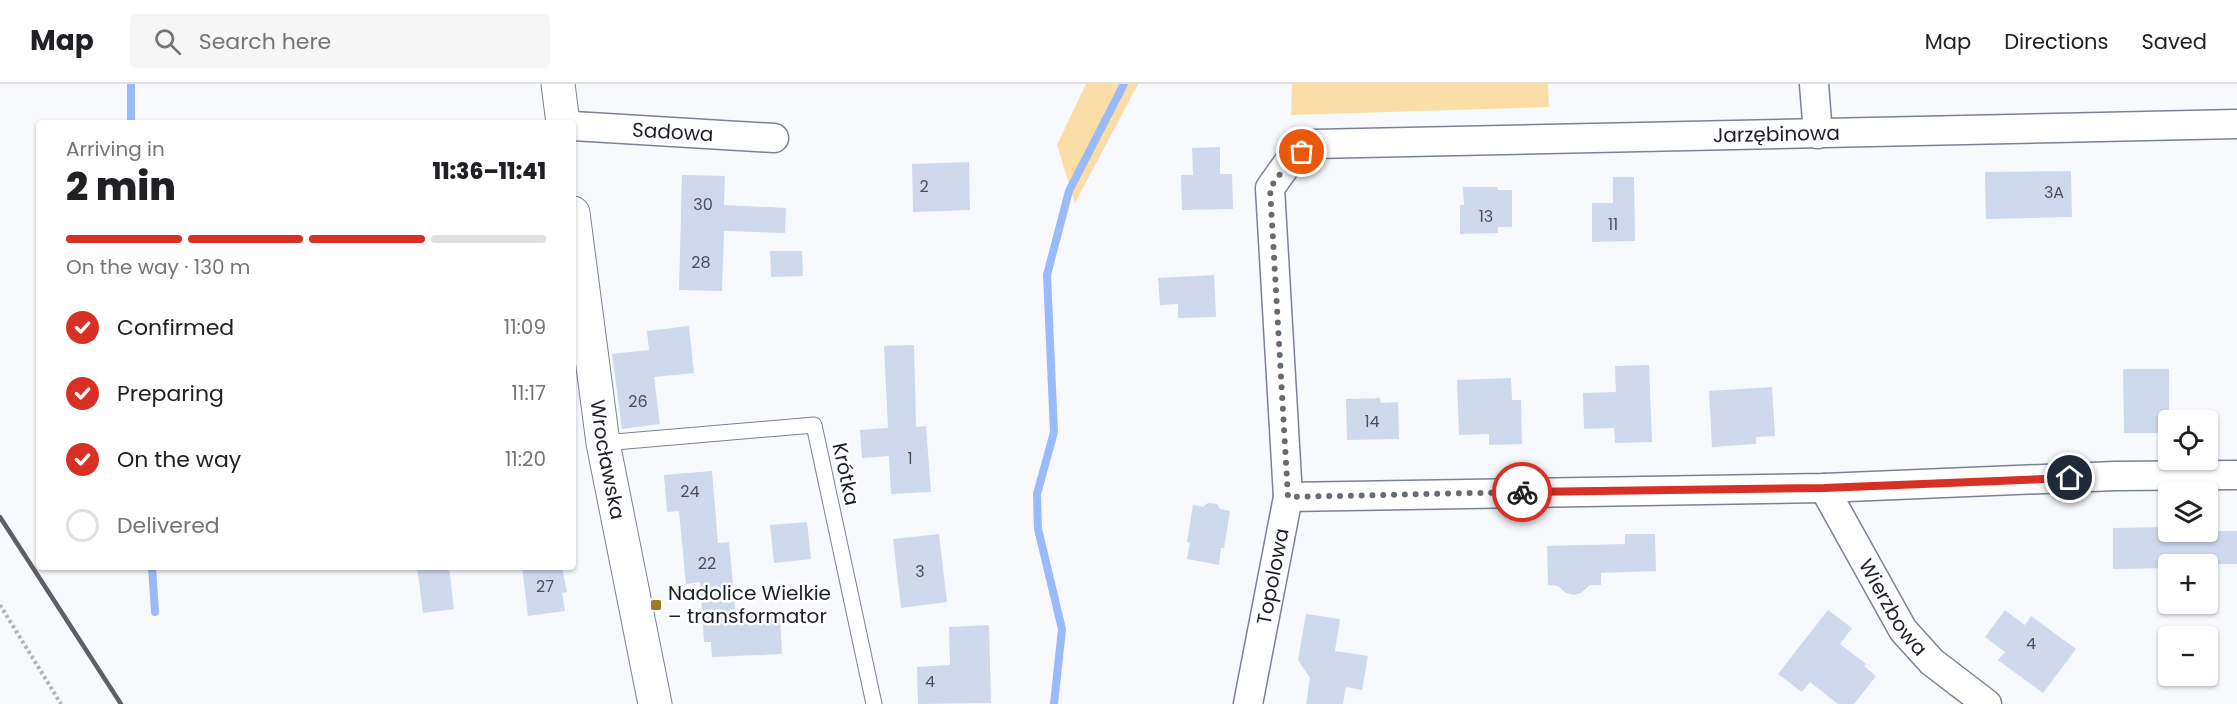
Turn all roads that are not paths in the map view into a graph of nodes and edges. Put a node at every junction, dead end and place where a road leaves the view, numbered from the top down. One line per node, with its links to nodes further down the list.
1 (558, 84): 3 (street)
2 (1814, 84): 6 (street)
3 (562, 120)
4 (2237, 124): 6 (street, Jarzębinowa)
5 (576, 126): 7 (street, Sadowa)
6 (1818, 134): 8 (street, Jarzębinowa)
7 (774, 138)
8 (1314, 144): 13 (street, Topolowa)
9 (576, 236): 10 (street, Wrocławska)
10 (603, 443): 14 (street, Wrocławska); 15 (lane, Krótka)
11 (2237, 476): 12 (street)
12 (1824, 488): 13 (street); 17 (street, Wierzbowa)
13 (1288, 497): 16 (street, Topolowa)
14 (655, 704)
15 (874, 704)
16 (1248, 704)
17 (1987, 704)

